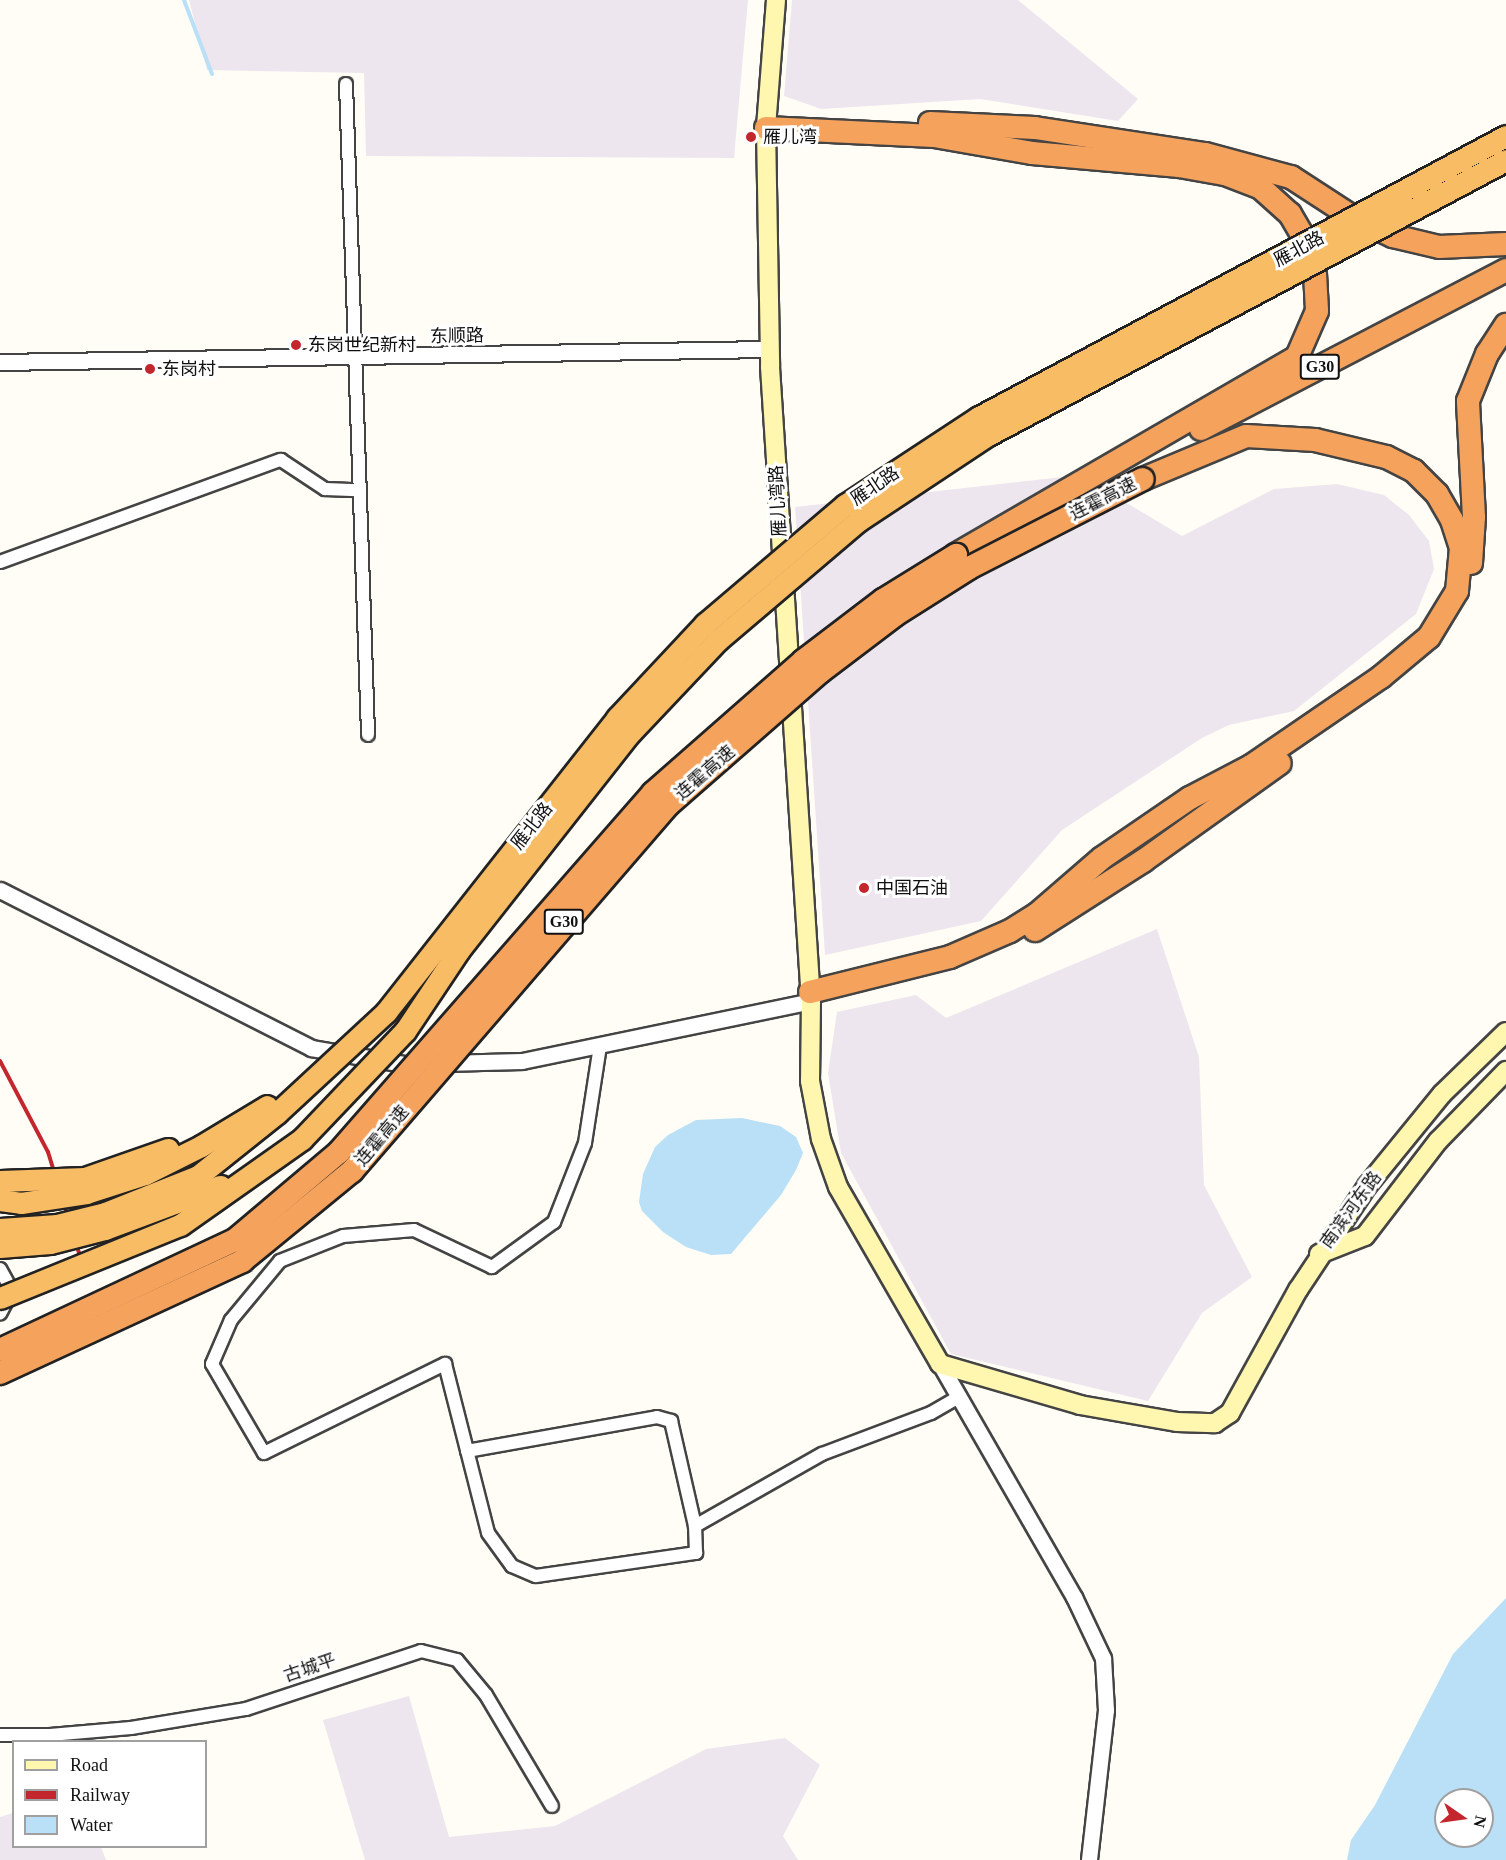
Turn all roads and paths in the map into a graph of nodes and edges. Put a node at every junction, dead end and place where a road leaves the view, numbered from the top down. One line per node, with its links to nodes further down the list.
1 (776, 0): 3 (main road, 雁儿湾路)
2 (346, 84): 11 (street)
3 (767, 122): 6 (highway); 10 (main road, 雁儿湾路); 13 (highway)
4 (1506, 136): 22 (highway, 雁北路, bridge)
5 (1506, 160): 23 (highway, 雁北路, bridge)
6 (1506, 244)
7 (1506, 270): 13 (highway, 连霍高速 / G30)
8 (1506, 288): 13 (highway, 连霍高速 / G30)
9 (1506, 325): 18 (highway)
10 (770, 349): 11 (street, 东顺路); 18 (main road, 雁儿湾路)
11 (353, 357): 12 (street, 东顺路); 14 (street)
12 (0, 362)
13 (1137, 464): 18 (highway); 32 (highway, 连霍高速 / G30, bridge); 34 (highway, 连霍高速 / G30, bridge)
14 (358, 490): 15 (street); 16 (street)
15 (0, 562)
16 (368, 735)
17 (0, 891): 20 (street)
18 (811, 997): 20 (street); 33 (main road, 雁儿湾路)
19 (1506, 1032): 28 (main road, 南滨河东路)
20 (600, 1046): 36 (street)
21 (1506, 1071): 28 (main road, 南滨河东路)
22 (321, 1072): 24 (highway, bridge); 25 (highway, bridge); 26 (highway, bridge)
23 (363, 1077): 27 (highway, bridge); 30 (highway, bridge)
24 (0, 1181)
25 (0, 1200)
26 (0, 1229)
27 (0, 1247)
28 (1319, 1254): 33 (main road, 南滨河东路)
29 (0, 1269): 31 (street)
30 (0, 1298)
31 (0, 1314)
32 (0, 1350)
33 (940, 1364): 35 (street)
34 (0, 1372)
35 (959, 1397): 37 (street); 40 (street)
36 (467, 1451): 37 (street); 37 (street)
37 (695, 1526)
38 (0, 1735): 39 (street, 古城平)
39 (552, 1806)
40 (1089, 1860)

